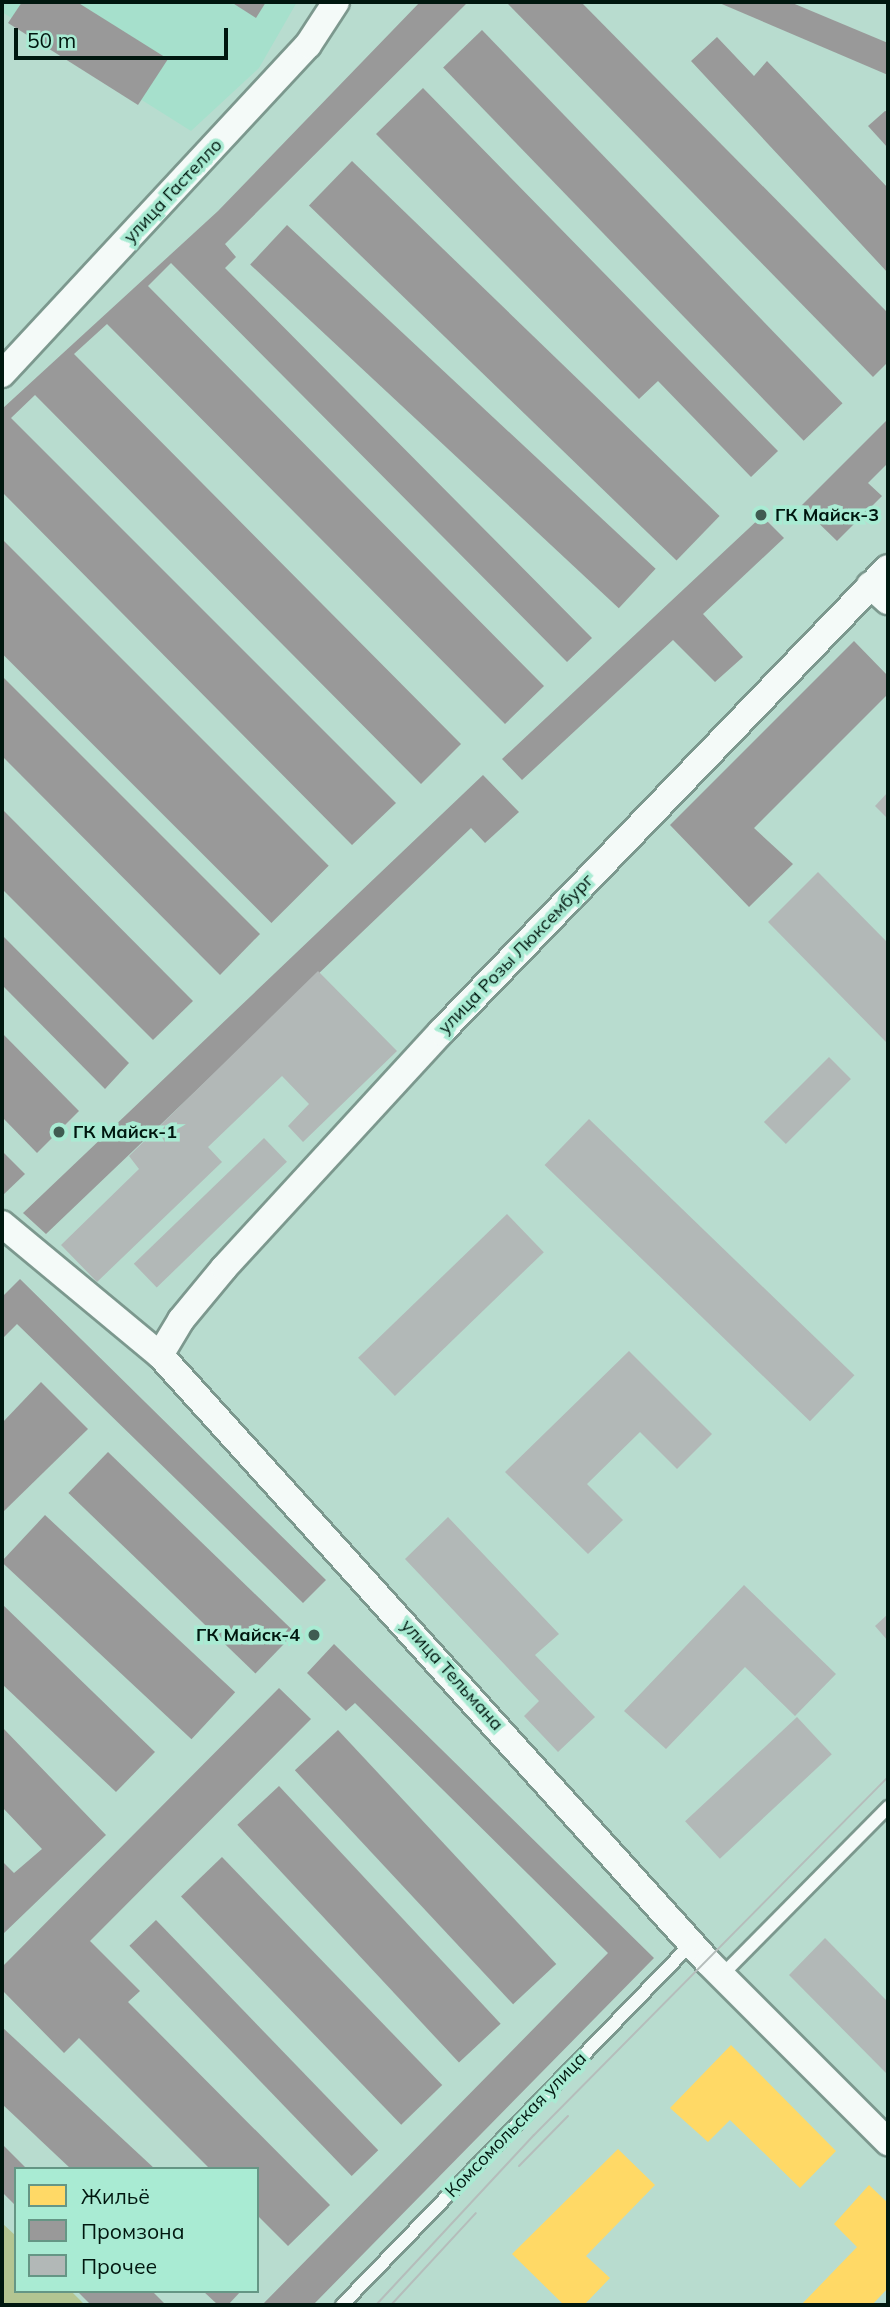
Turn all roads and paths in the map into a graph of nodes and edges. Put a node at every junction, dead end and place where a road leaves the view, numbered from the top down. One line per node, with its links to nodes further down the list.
1 (336, 2): 2 (street, улица Гастелло)
2 (2, 374)
3 (882, 584): 5 (street, улица Розы Люксембург)
4 (2, 1224): 5 (street, улица Тельмана)
5 (160, 1355): 7 (street, улица Тельмана)
6 (888, 1807): 8 (lane)
7 (691, 1944): 8 (street, улица Тельмана); 10 (lane, Комсомольская улица)
8 (721, 1976): 9 (street, улица Тельмана)
9 (888, 2142)
10 (342, 2305)

